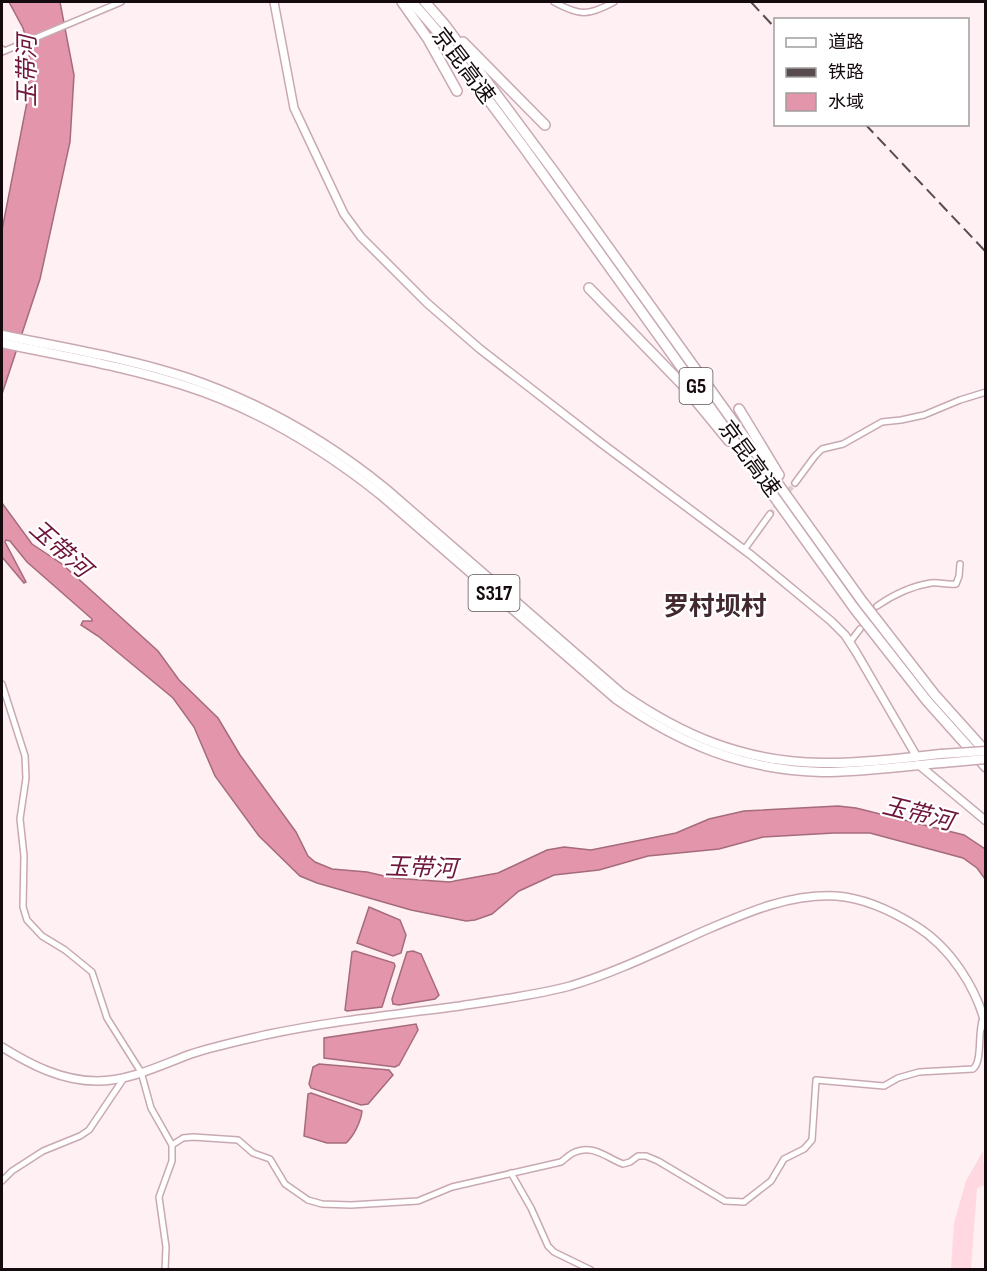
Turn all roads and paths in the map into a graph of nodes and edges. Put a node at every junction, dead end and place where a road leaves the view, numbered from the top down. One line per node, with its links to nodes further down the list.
1 (121, 2): 9 (street)
2 (274, 2): 21 (street)
3 (402, 2): 10 (highway)
4 (412, 2): 20 (highway, 京昆高速 / G5)
5 (425, 2): 8 (highway, 京昆高速 / G5)
6 (554, 2): 7 (street)
7 (614, 2)
8 (441, 21): 11 (highway); 22 (highway, 京昆高速 / G5)
9 (2, 50)
10 (457, 91)
11 (545, 126)
12 (589, 288): 20 (highway)
13 (2, 335): 15 (main road, S317)
14 (2, 343): 15 (main road, S317)
15 (60, 351): 31 (main road, S317)
16 (986, 392): 18 (street)
17 (739, 409): 22 (highway)
18 (795, 483)
19 (770, 514): 21 (street)
20 (794, 522): 32 (highway, 京昆高速 / G5)
21 (744, 550): 26 (street)
22 (828, 554): 28 (highway, 京昆高速 / G5)
23 (960, 564): 24 (street)
24 (877, 606)
25 (860, 629): 26 (street)
26 (850, 642): 31 (street)
27 (2, 684): 37 (street)
28 (986, 752): 29 (main road, S317, bridge)
29 (941, 758): 30 (main road, S317, bridge); 31 (main road, S317)
30 (986, 759)
31 (918, 760): 33 (street)
32 (986, 767)
33 (986, 820)
34 (983, 1018): 35 (street); 37 (street); 40 (street)
35 (986, 1027)
36 (2, 1047): 38 (street)
37 (141, 1072): 38 (street); 39 (street)
38 (124, 1078): 41 (street)
39 (172, 1145): 40 (street); 42 (street)
40 (512, 1173): 43 (street)
41 (2, 1181)
42 (165, 1269)
43 (591, 1269)

